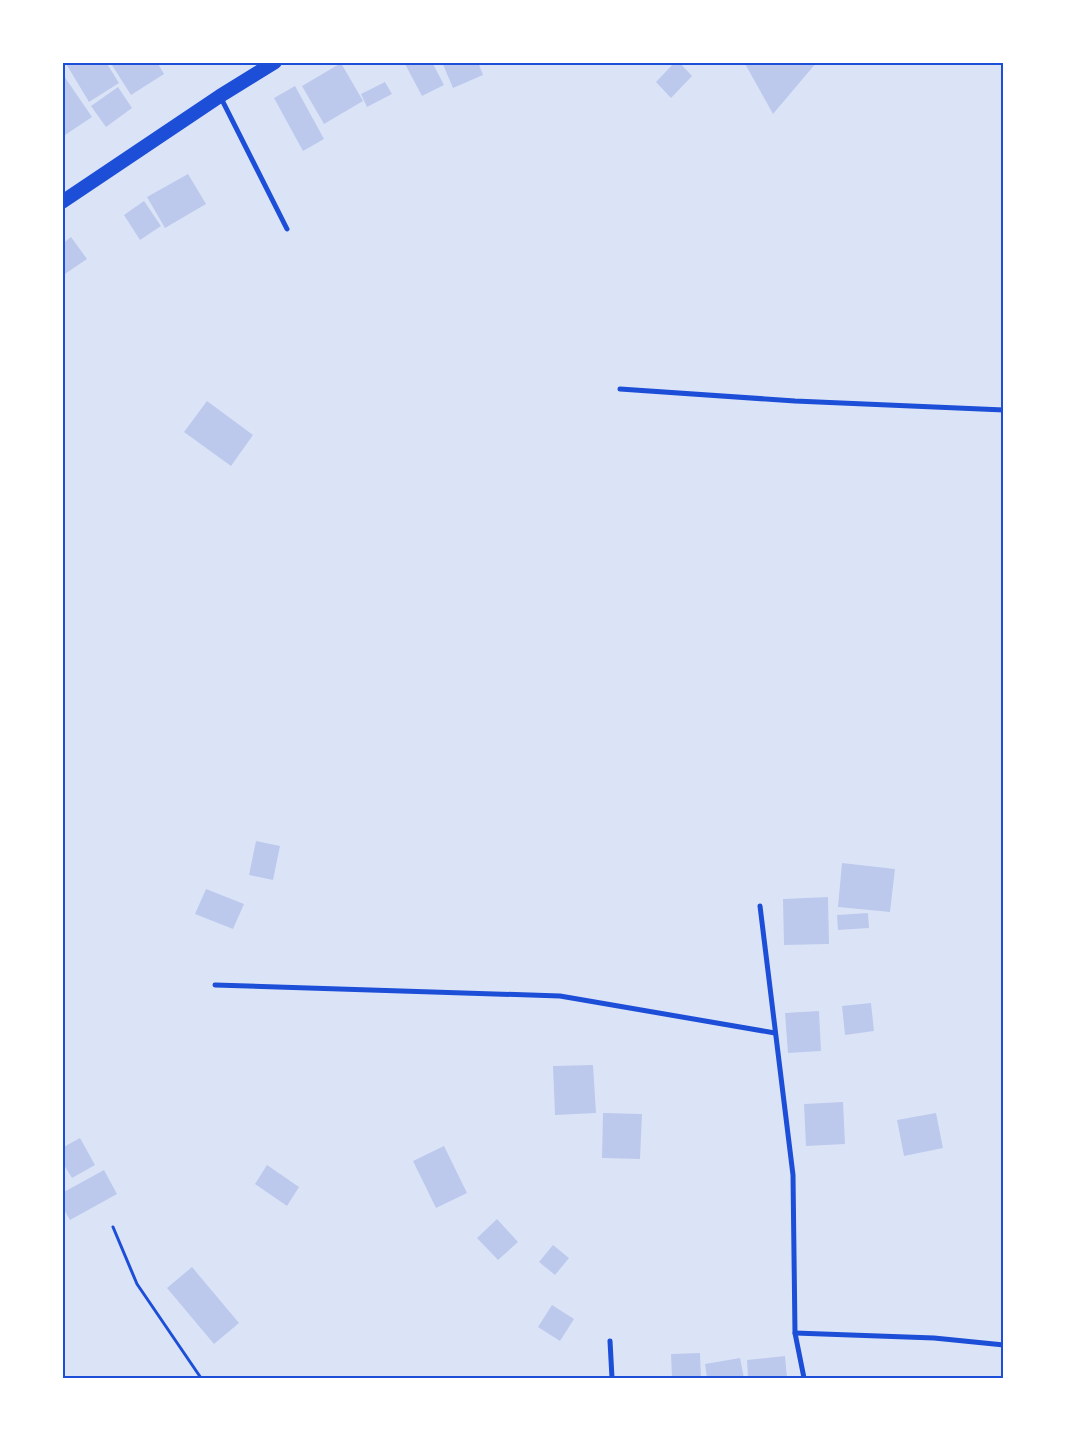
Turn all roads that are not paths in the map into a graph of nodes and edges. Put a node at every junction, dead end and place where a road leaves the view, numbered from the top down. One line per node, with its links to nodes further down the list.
1 (275, 62): 2 (highway)
2 (220, 96): 3 (highway); 4 (street)
3 (62, 202)
4 (287, 229)
5 (620, 389): 6 (street)
6 (1004, 410)
7 (760, 906): 9 (street)
8 (215, 985): 9 (street)
9 (775, 1033): 10 (street)
10 (795, 1333): 12 (street); 14 (street)
11 (610, 1340): 13 (street)
12 (1004, 1345)
13 (612, 1378)
14 (804, 1378)

